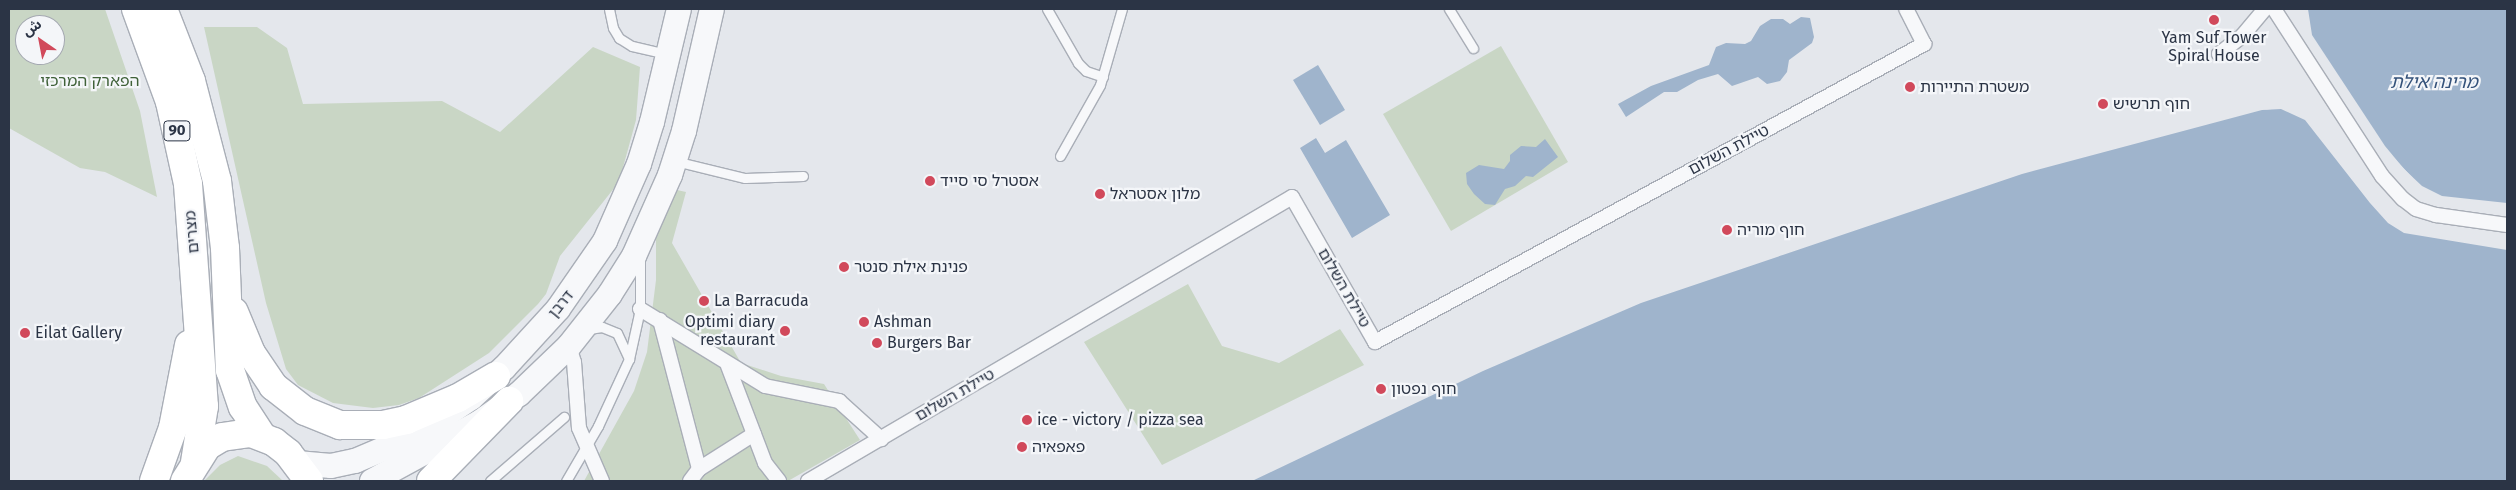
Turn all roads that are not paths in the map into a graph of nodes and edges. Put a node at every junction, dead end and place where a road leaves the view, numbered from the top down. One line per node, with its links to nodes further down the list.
1 (136, 9): 22 (highway, מצרים / 90)
2 (163, 9): 21 (highway, מצרים / 90)
3 (609, 9): 13 (lane)
4 (679, 9): 13 (street, דרבן)
5 (712, 9): 17 (street, דרבן)
6 (1047, 9): 15 (lane)
7 (1122, 9): 15 (lane)
8 (1449, 9): 12 (lane)
9 (1906, 9): 33 (street, טיילת השלום)
10 (2264, 9): 14 (street)
11 (2274, 9): 19 (street)
12 (1474, 48)
13 (668, 54): 28 (street, דרבן)
14 (2219, 54)
15 (1103, 78): 16 (lane)
16 (1060, 156)
17 (675, 161): 18 (lane); 20 (street, דרבן)
18 (803, 176)
19 (2507, 224)
20 (638, 247): 23 (lane); 25 (street, דרבן)
21 (225, 248): 28 (highway); 32 (highway, מצרים / 90)
22 (194, 259): 36 (highway, מצרים / 90); 38 (highway)
23 (640, 310): 24 (street); 26 (lane)
24 (660, 320): 27 (street); 35 (street)
25 (576, 338): 26 (lane); 29 (street, דרבן); 34 (street)
26 (629, 359): 34 (lane)
27 (728, 366): 31 (street); 33 (street)
28 (496, 376): 37 (street, דרבן)
29 (509, 401): 39 (street, דרבן); 40 (highway)
30 (564, 417): 41 (lane)
31 (754, 434): 35 (street); 45 (street)
32 (262, 436): 36 (highway, 90); 37 (highway, 90)
33 (881, 439): 46 (street, טיילת השלום)
34 (588, 444): 42 (lane); 43 (street)
35 (699, 469): 44 (street)
36 (190, 472)
37 (303, 472)
38 (154, 481)
39 (372, 481)
40 (432, 481)
41 (490, 481)
42 (566, 481)
43 (602, 481)
44 (690, 481)
45 (779, 481)
46 (808, 481)

